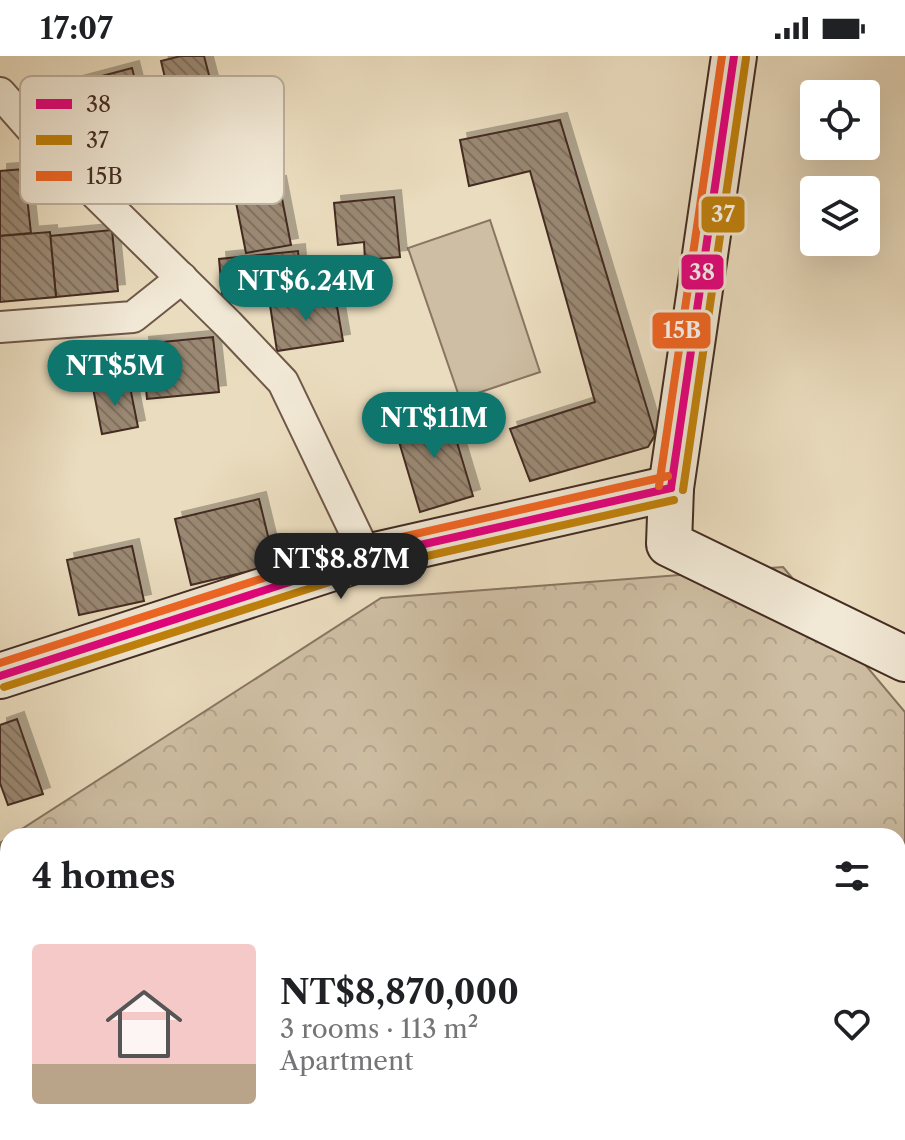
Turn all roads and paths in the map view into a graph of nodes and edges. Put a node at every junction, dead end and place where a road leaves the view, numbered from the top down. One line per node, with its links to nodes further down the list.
1 (734, 56): 7 (street)
2 (0, 93): 3 (street)
3 (20, 116)
4 (106, 204): 5 (street)
5 (182, 278): 6 (street); 8 (street)
6 (0, 327)
7 (671, 488): 8 (street); 9 (street)
8 (367, 557): 10 (street)
9 (905, 659)
10 (0, 676)

